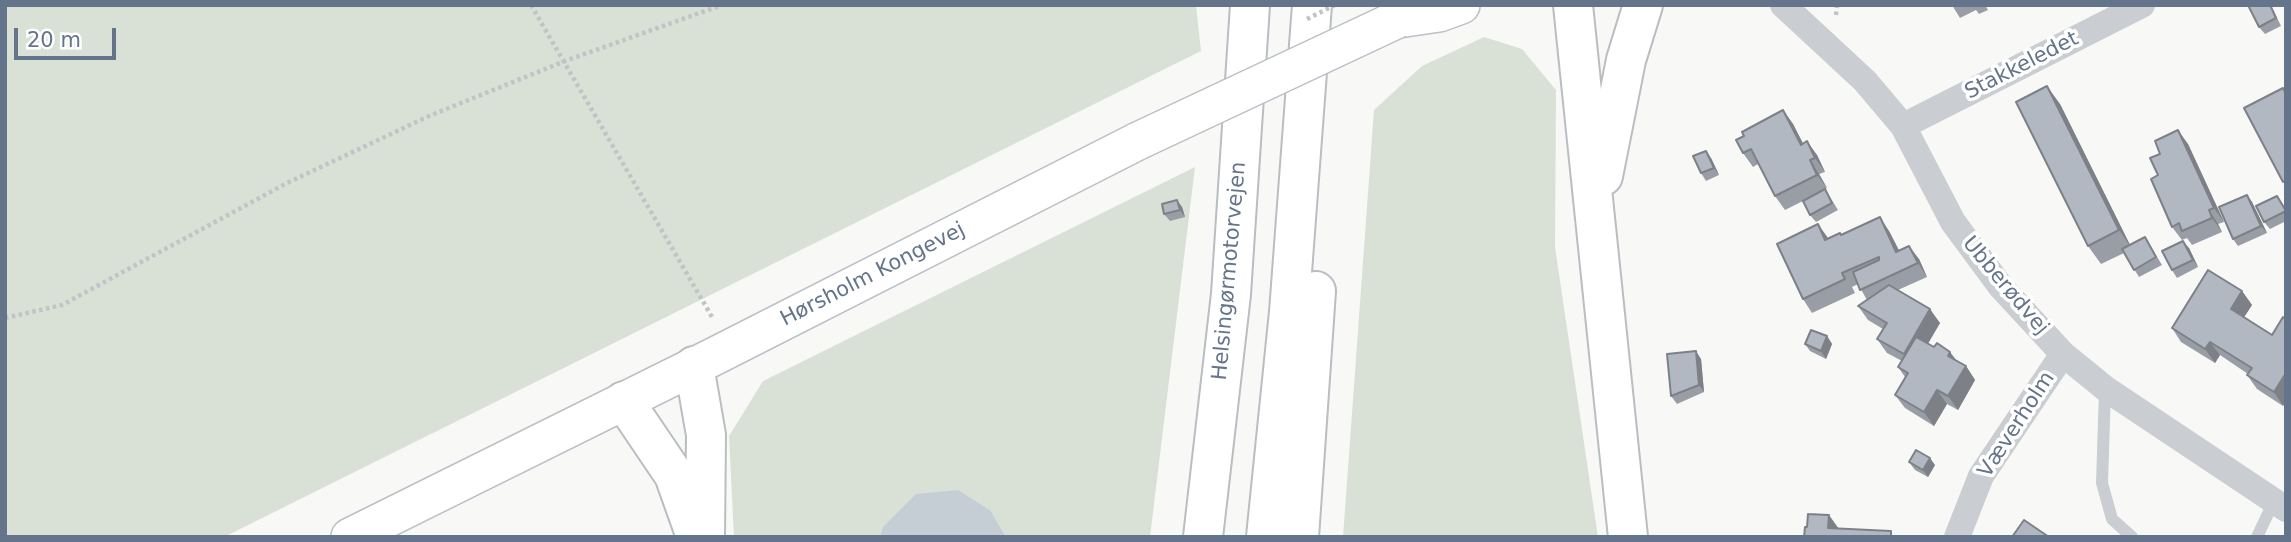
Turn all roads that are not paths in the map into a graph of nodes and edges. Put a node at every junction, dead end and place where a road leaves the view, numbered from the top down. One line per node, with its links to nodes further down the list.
1 (1250, 5): 12 (highway, Helsingørmotorvejen)
2 (1312, 5): 23 (highway)
3 (1336, 5): 24 (highway)
4 (1461, 5): 9 (main road, Hørsholm Kongevej)
5 (1573, 5): 11 (highway)
6 (1643, 5): 11 (highway)
7 (1783, 5): 10 (street, Ubberødvej)
8 (2142, 5): 10 (street, Stakkeledet)
9 (1405, 12): 14 (main road, Hørsholm Kongevej, bridge)
10 (1903, 126): 13 (street, Ubberødvej)
11 (1596, 212): 25 (highway)
12 (1231, 294): 21 (highway); 22 (highway, Helsingørmotorvejen)
13 (2063, 354): 15 (street, Ubberødvej); 26 (street, Væverholm)
14 (694, 366): 16 (main road, Hørsholm Kongevej); 20 (highway)
15 (2106, 388): 17 (street, Ubberødvej); 27 (lane)
16 (624, 401): 18 (main road, Hørsholm Kongevej); 19 (highway)
17 (2280, 505): 28 (lane)
18 (350, 537)
19 (696, 537)
20 (705, 537)
21 (1178, 537)
22 (1203, 537)
23 (1266, 537)
24 (1299, 537)
25 (1628, 537)
26 (1957, 537)
27 (2132, 537)
28 (2257, 537)

